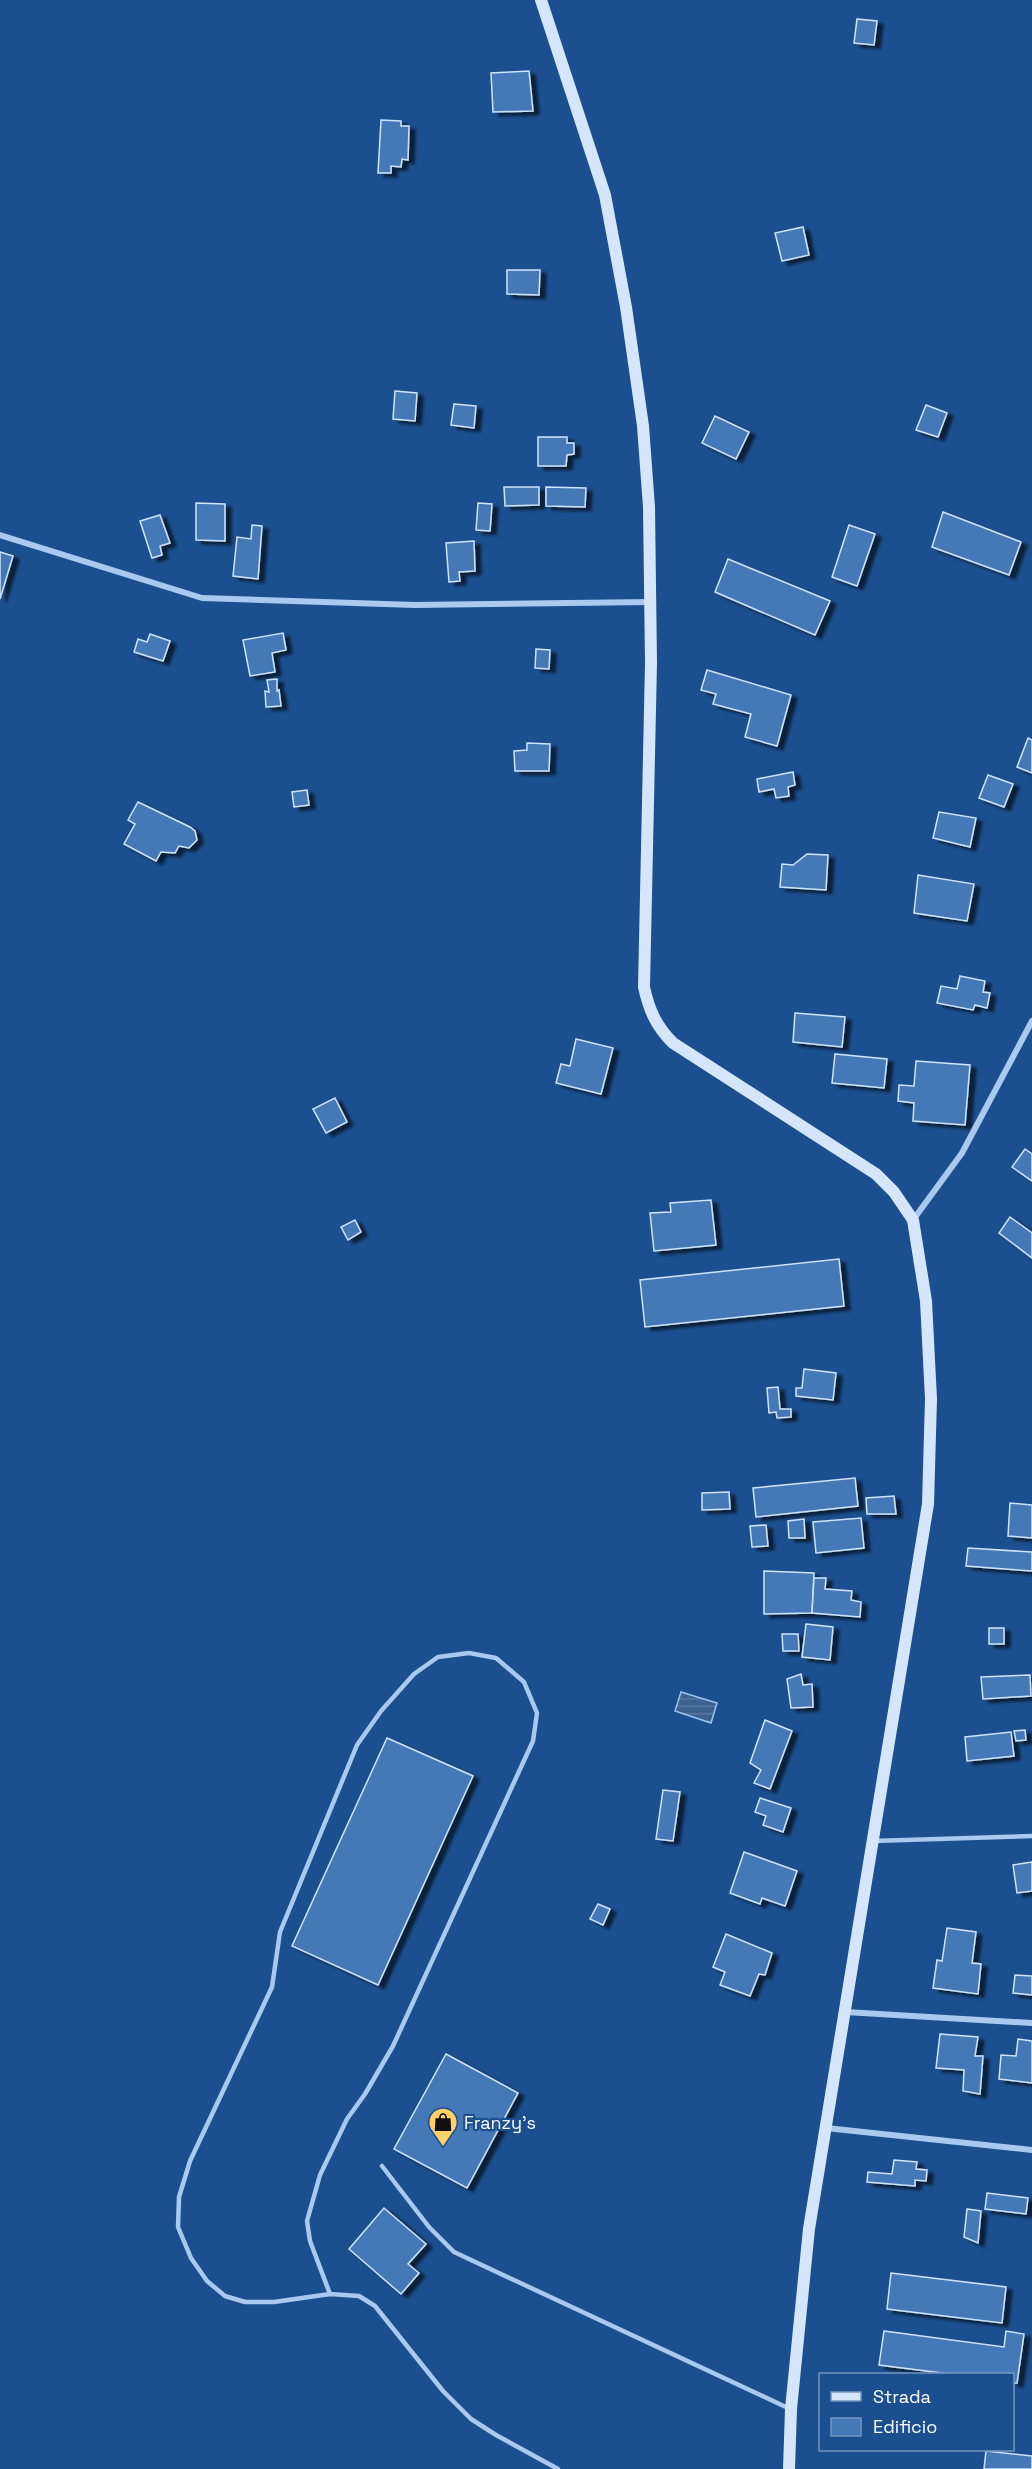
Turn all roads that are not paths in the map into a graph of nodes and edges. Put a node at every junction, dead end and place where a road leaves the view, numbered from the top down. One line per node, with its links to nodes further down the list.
1 (540, 0): 3 (street)
2 (0, 535): 3 (street)
3 (650, 602): 5 (street)
4 (1032, 1021): 5 (street)
5 (914, 1220): 7 (street)
6 (1032, 1836): 7 (lane)
7 (873, 1841): 8 (street)
8 (845, 2012): 9 (street); 10 (street)
9 (1032, 2023)
10 (826, 2128): 11 (street); 14 (street)
11 (1032, 2150)
12 (382, 2166): 14 (lane)
13 (330, 2294): 13 (lane); 15 (lane)
14 (791, 2409): 16 (street)
15 (558, 2469)
16 (789, 2469)

